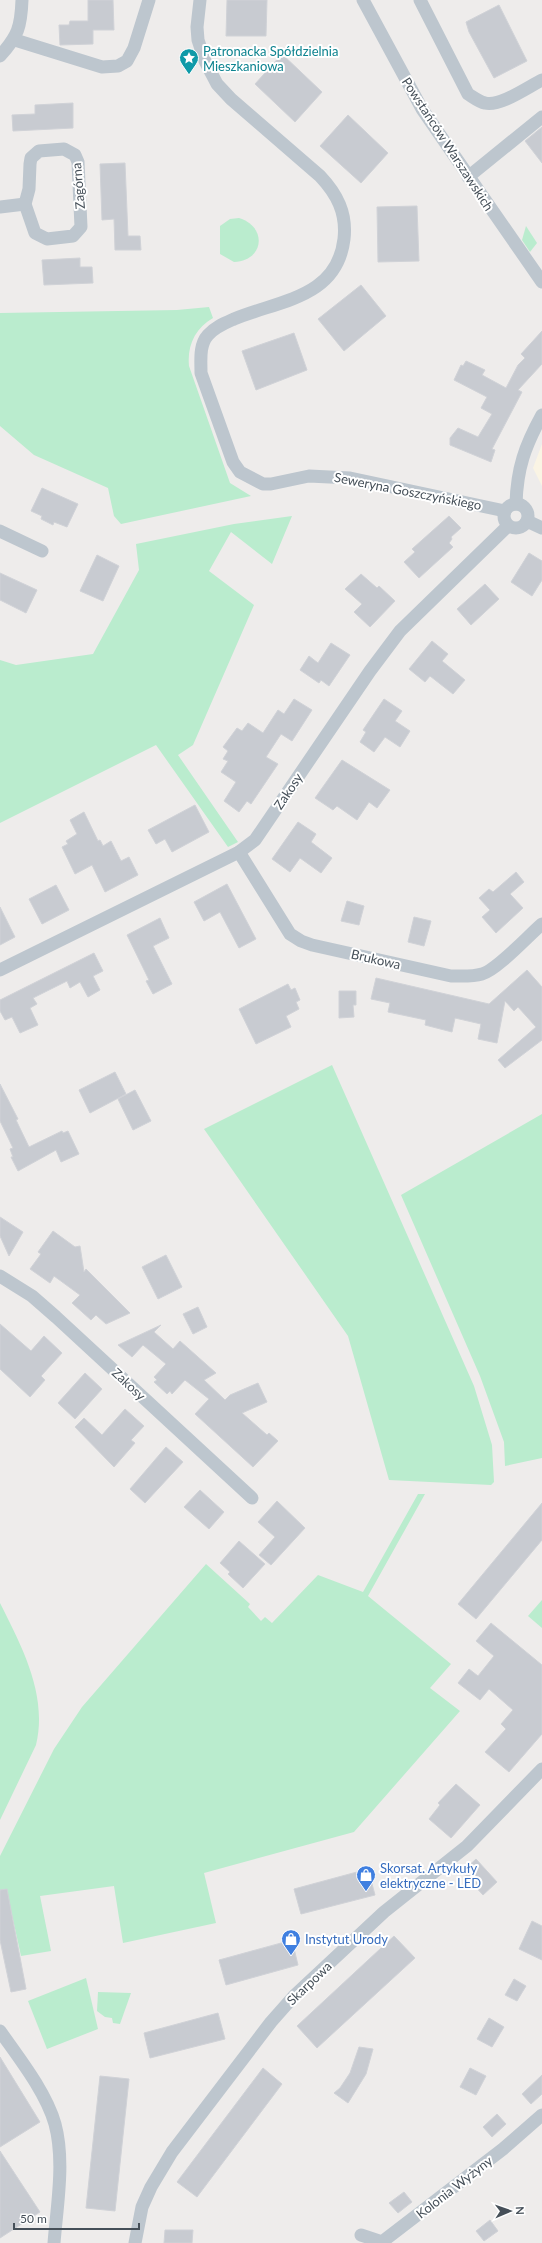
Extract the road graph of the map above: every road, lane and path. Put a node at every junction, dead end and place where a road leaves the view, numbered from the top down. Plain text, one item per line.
1 (22, 0) edge
2 (149, 0) edge
3 (200, 0) edge
4 (363, 0) edge
5 (420, 0) edge
6 (15, 40) junction
7 (0, 56) edge
8 (542, 80) edge
9 (542, 117) edge
10 (468, 178) junction
11 (25, 204) junction
12 (0, 206) edge
13 (542, 282) edge
14 (542, 415) edge
15 (516, 504) junction
16 (505, 511) junction
17 (527, 521) junction
18 (508, 526) junction
19 (542, 528) edge
20 (0, 531) edge
21 (42, 552) dead end
22 (239, 852) junction
23 (542, 924) edge
24 (0, 970) edge
25 (0, 1276) edge
26 (252, 1498) dead end
27 (542, 1769) edge
28 (0, 2031) edge
29 (542, 2115) edge
30 (361, 2235) dead end
31 (54, 2243) edge
32 (135, 2243) edge

1 - 6 street
2 - 6 street
3 - 16 street, Seweryna Goszczyńskiego
4 - 10 street, Powstańców Warszawskich
5 - 8 street
6 - 7 street
9 - 10 street
10 - 13 street, Powstańców Warszawskich
11 - 11 street, Zagórna
11 - 12 street
14 - 15 street
15 - 16 street
15 - 17 street
16 - 18 street
17 - 18 street
17 - 19 street
18 - 22 street, Zakosy
20 - 21 street
22 - 23 street, Brukowa
22 - 24 street, Zakosy
25 - 26 street, Zakosy
27 - 32 street, Skarpowa
28 - 31 street
29 - 30 street, Kolonia Wyżyny

